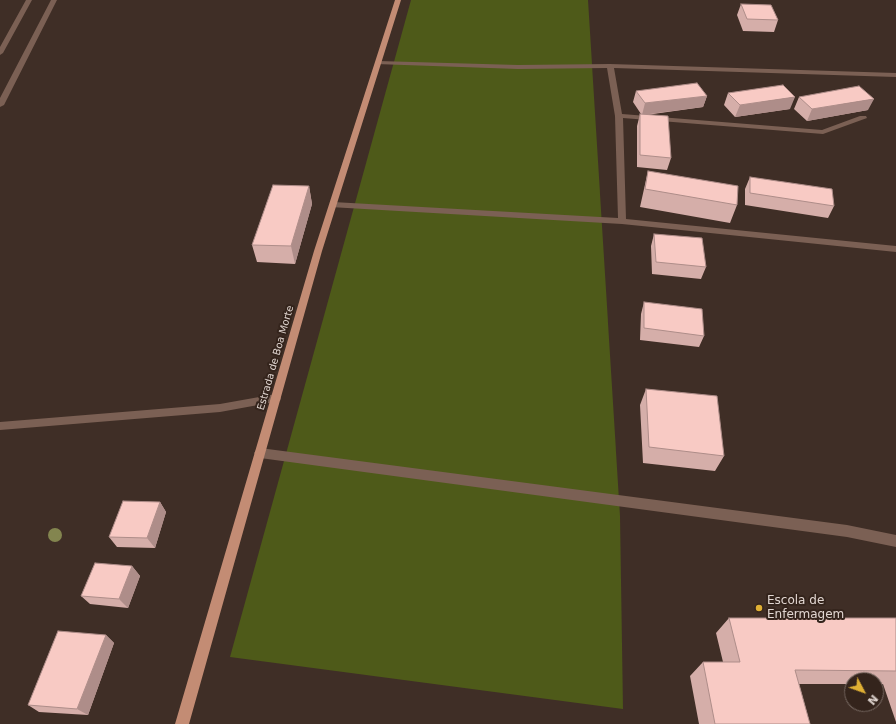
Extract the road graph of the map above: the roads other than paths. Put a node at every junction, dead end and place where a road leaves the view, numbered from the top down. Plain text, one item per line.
1 (29, 0) edge
2 (54, 0) edge
3 (398, 0) edge
4 (0, 53) edge
5 (378, 63) junction
6 (610, 66) junction
7 (896, 75) edge
8 (0, 105) edge
9 (619, 116) junction
10 (863, 118) dead end
11 (333, 205) junction
12 (622, 220) junction
13 (896, 250) edge
14 (276, 398) junction
15 (0, 426) edge
16 (260, 454) junction
17 (896, 541) edge
18 (182, 724) edge

1 - 4 street
2 - 8 street
3 - 5 main road, Estrada de Boa Morte
5 - 6 street
5 - 11 main road, Estrada de Boa Morte
6 - 7 street
6 - 9 street
9 - 10 street
9 - 12 street
11 - 12 street
11 - 14 main road, Estrada de Boa Morte
12 - 13 street
14 - 15 street
14 - 16 main road, Estrada de Boa Morte
16 - 17 street
16 - 18 main road, Estrada de Boa Morte

